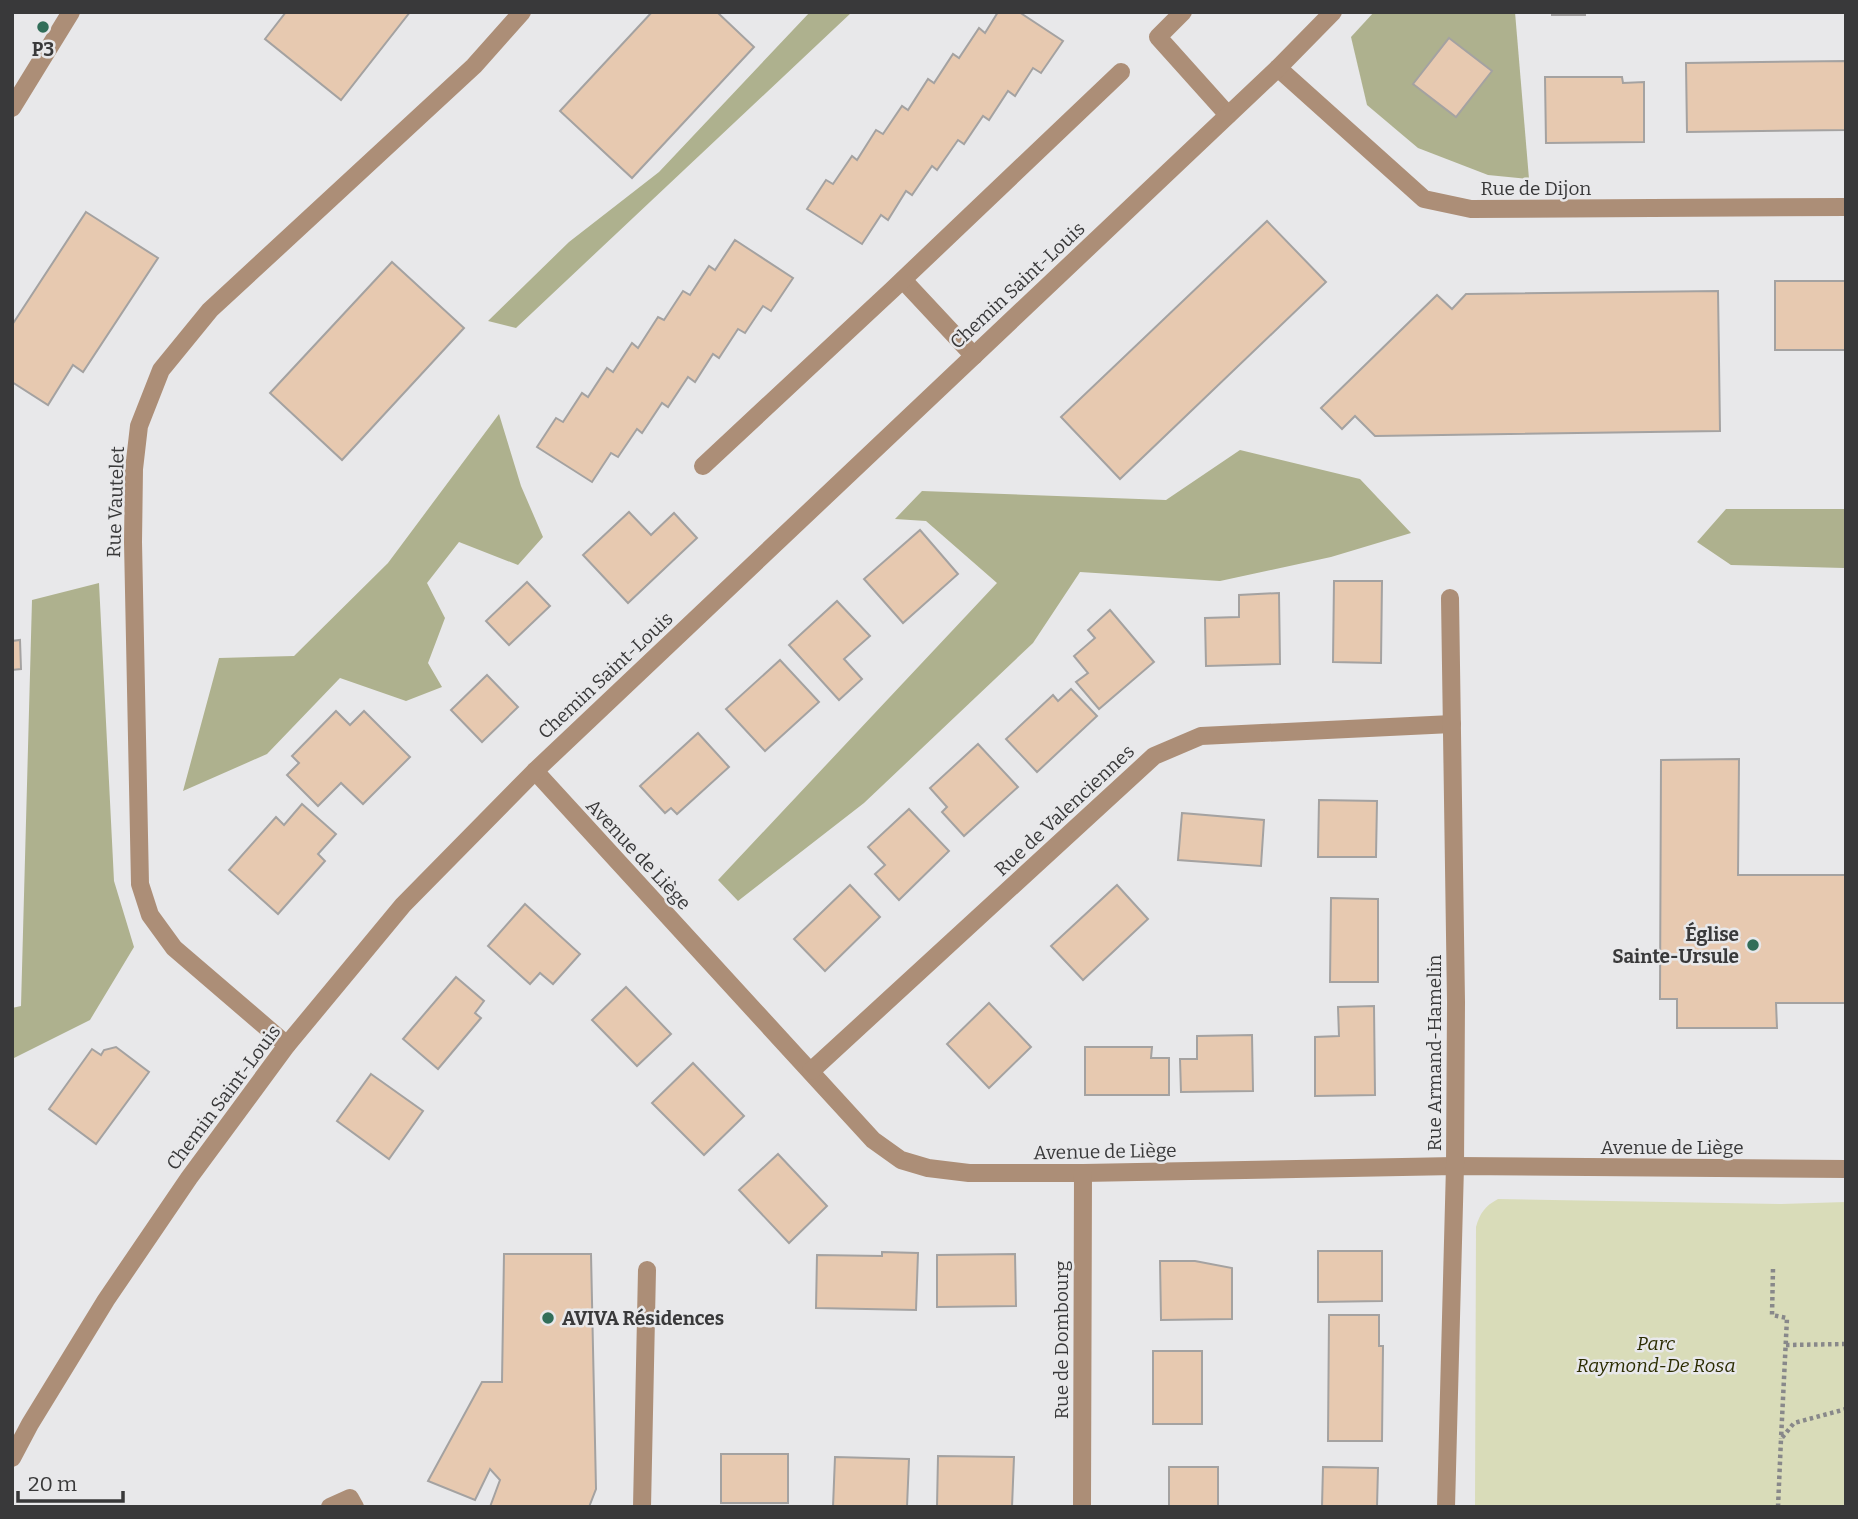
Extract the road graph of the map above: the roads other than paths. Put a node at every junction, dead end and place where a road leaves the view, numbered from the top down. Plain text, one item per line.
1 (71, 12) edge
2 (522, 12) edge
3 (1183, 12) edge
4 (1333, 12) edge
5 (1278, 68) junction
6 (1121, 72) dead end
7 (12, 108) edge
8 (1228, 115) junction
9 (1846, 207) edge
10 (902, 280) junction
11 (974, 356) junction
12 (703, 466) dead end
13 (1450, 598) dead end
14 (1452, 724) junction
15 (535, 771) junction
16 (287, 1045) junction
17 (811, 1072) junction
18 (1455, 1166) junction
19 (1846, 1169) edge
20 (1083, 1173) junction
21 (648, 1270) dead end
22 (12, 1458) edge
23 (330, 1507) edge
24 (355, 1507) edge
25 (642, 1507) edge
26 (1082, 1507) edge
27 (1446, 1507) edge

1 - 7 street
2 - 16 street, Rue Vautelet
3 - 8 street
4 - 5 street, Chemin Saint-Louis
5 - 8 street, Chemin Saint-Louis
5 - 9 street, Rue de Dijon
6 - 10 street
8 - 11 street, Chemin Saint-Louis
10 - 11 street
10 - 12 street
11 - 15 street, Chemin Saint-Louis
13 - 14 street, Rue Armand-Hamelin
14 - 17 street, Rue de Valenciennes
14 - 18 street, Rue Armand-Hamelin
15 - 16 street, Chemin Saint-Louis
15 - 17 street, Avenue de Liège
16 - 22 street, Chemin Saint-Louis
17 - 20 street, Avenue de Liège
18 - 19 street, Avenue de Liège
18 - 20 street, Avenue de Liège
18 - 27 street, Rue Armand-Hamelin
20 - 26 street, Rue de Dombourg
21 - 25 street
23 - 24 street

